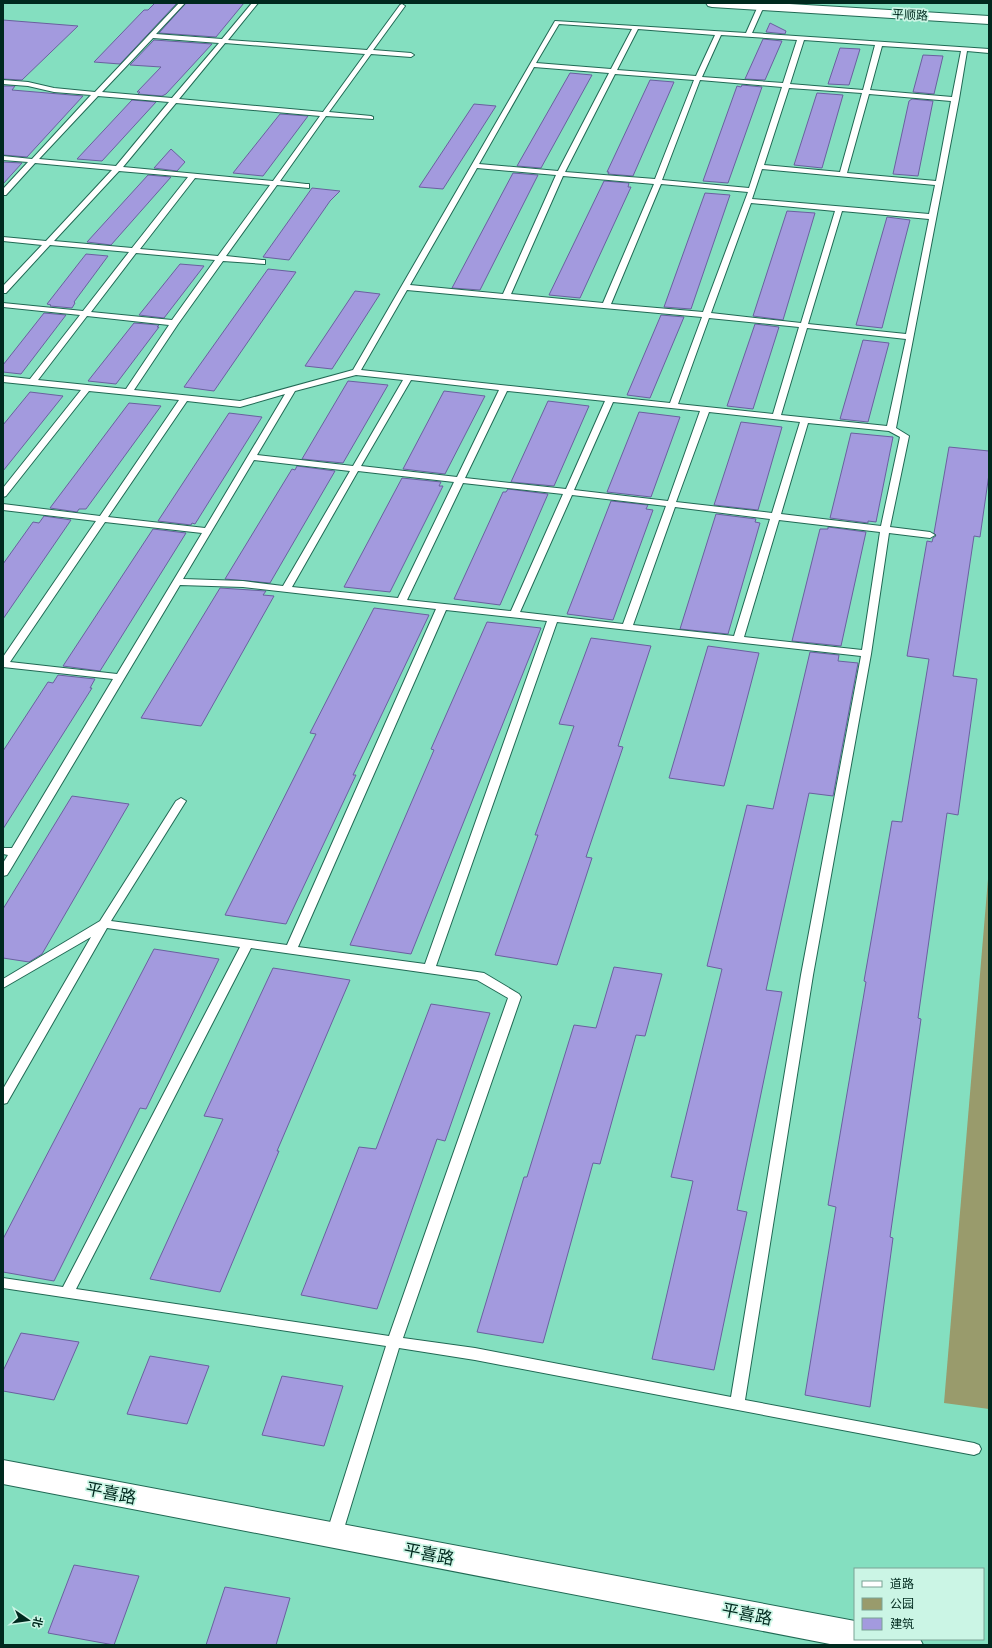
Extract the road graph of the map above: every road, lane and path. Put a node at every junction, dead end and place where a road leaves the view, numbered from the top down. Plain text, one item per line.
1 (182, 3) edge
2 (255, 3) edge
3 (712, 3) edge
4 (402, 6) dead end
5 (762, 6) junction
6 (989, 20) edge
7 (636, 27) junction
8 (719, 33) junction
9 (748, 35) junction
10 (152, 36) junction
11 (801, 38) junction
12 (222, 41) junction
13 (879, 44) junction
14 (964, 50) junction
15 (989, 51) edge
16 (368, 52) junction
17 (411, 55) dead end
18 (532, 65) junction
19 (613, 72) junction
20 (698, 78) junction
21 (3, 82) edge
22 (786, 85) junction
23 (866, 92) junction
24 (98, 94) junction
25 (956, 99) junction
26 (173, 100) junction
27 (324, 113) junction
28 (371, 118) dead end
29 (3, 158) edge
30 (34, 161) junction
31 (474, 166) junction
32 (759, 167) junction
33 (118, 168) junction
34 (561, 173) junction
35 (843, 174) junction
36 (193, 175) junction
37 (276, 182) junction
38 (658, 182) junction
39 (940, 183) junction
40 (306, 186) dead end
41 (752, 190) junction
42 (3, 193) edge
43 (748, 201) junction
44 (839, 209) junction
45 (933, 218) junction
46 (3, 239) edge
47 (47, 243) junction
48 (133, 251) junction
49 (221, 258) junction
50 (262, 262) dead end
51 (405, 287) junction
52 (3, 291) edge
53 (506, 296) junction
54 (3, 305) edge
55 (606, 306) junction
56 (85, 314) junction
57 (706, 315) junction
58 (174, 323) junction
59 (803, 326) junction
60 (910, 337) junction
61 (356, 372) junction
62 (408, 378) junction
63 (3, 379) edge
64 (32, 382) junction
65 (87, 388) junction
66 (504, 388) junction
67 (292, 390) junction
68 (129, 392) junction
69 (185, 398) junction
70 (610, 400) junction
71 (673, 406) junction
72 (705, 410) junction
73 (776, 417) junction
74 (805, 420) junction
75 (891, 429) junction
76 (251, 457) junction
77 (356, 469) junction
78 (460, 480) junction
79 (569, 492) junction
80 (3, 494) edge
81 (671, 504) junction
82 (3, 507) edge
83 (775, 517) junction
84 (103, 518) junction
85 (208, 530) junction
86 (885, 530) junction
87 (930, 535) dead end
88 (177, 582) junction
89 (286, 589) junction
90 (401, 602) junction
91 (442, 606) junction
92 (514, 615) junction
93 (553, 619) junction
94 (627, 627) junction
95 (738, 640) junction
96 (866, 654) junction
97 (3, 664) edge
98 (120, 677) junction
99 (181, 801) dead end
100 (3, 851) edge
101 (15, 852) junction
102 (3, 872) edge
103 (104, 924) junction
104 (247, 944) junction
105 (291, 950) junction
106 (429, 969) junction
107 (3, 984) edge
108 (3, 1100) edge
109 (3, 1283) edge
110 (67, 1293) junction
111 (394, 1342) junction
112 (737, 1404) junction
113 (974, 1450) dead end
114 (3, 1472) edge
115 (334, 1536) junction
116 (854, 1635) edge
117 (881, 1640) edge
118 (907, 1645) edge

1 - 10 lane
2 - 12 lane
3 - 5 street, 平顺路
4 - 16 lane
5 - 6 street, 平顺路
5 - 9 lane
7 - 8 lane
7 - 18 lane
7 - 19 lane
8 - 9 lane
8 - 20 lane
9 - 11 lane
10 - 12 lane
10 - 24 lane
11 - 13 lane
11 - 22 lane
12 - 16 lane
12 - 26 lane
13 - 14 lane
13 - 23 lane
14 - 15 lane
14 - 25 lane
16 - 17 lane
16 - 27 lane
18 - 19 lane
18 - 31 lane
19 - 20 lane
19 - 34 lane
20 - 22 lane
20 - 38 lane
21 - 24 lane
22 - 23 lane
22 - 32 lane
23 - 25 lane
23 - 35 lane
24 - 26 lane
24 - 30 lane
25 - 39 lane
26 - 27 lane
26 - 33 lane
27 - 28 lane
27 - 37 lane
29 - 30 lane
30 - 33 lane
30 - 42 lane
31 - 34 lane
31 - 51 lane
32 - 35 lane
32 - 41 lane
33 - 36 lane
33 - 47 lane
34 - 38 lane
34 - 53 lane
35 - 39 lane
36 - 37 lane
36 - 48 lane
37 - 40 lane
37 - 49 lane
38 - 41 lane
38 - 55 lane
39 - 45 lane
41 - 43 lane
43 - 44 lane
43 - 57 lane
44 - 45 lane
44 - 59 lane
45 - 60 lane
46 - 47 lane
47 - 48 lane
47 - 52 lane
48 - 49 lane
48 - 56 lane
49 - 50 lane
49 - 58 lane
51 - 53 lane
51 - 61 lane
53 - 55 lane
54 - 56 lane
55 - 57 lane
56 - 58 lane
56 - 64 lane
57 - 59 lane
57 - 71 lane
58 - 68 lane
59 - 60 lane
59 - 73 lane
60 - 75 lane
61 - 62 lane
61 - 67 lane
62 - 66 lane
62 - 77 lane
63 - 64 lane
64 - 65 lane
65 - 68 lane
65 - 80 lane
66 - 70 lane
66 - 78 lane
67 - 69 lane
67 - 76 lane
68 - 69 lane
69 - 84 lane
70 - 71 lane
70 - 79 lane
71 - 72 lane
72 - 73 lane
72 - 81 lane
73 - 74 lane
74 - 75 lane
74 - 83 lane
75 - 86 lane
76 - 77 lane
76 - 85 lane
77 - 78 lane
77 - 89 lane
78 - 79 lane
78 - 90 lane
79 - 81 lane
79 - 92 lane
81 - 83 lane
81 - 94 lane
82 - 84 lane
83 - 86 lane
83 - 95 lane
84 - 85 lane
84 - 97 lane
85 - 88 lane
86 - 87 lane
86 - 96 lane
88 - 89 lane
88 - 98 lane
89 - 90 lane
90 - 91 lane
91 - 92 lane
91 - 105 lane
92 - 93 lane
93 - 94 lane
93 - 106 lane
94 - 95 lane
95 - 96 lane
96 - 112 lane
97 - 98 lane
98 - 101 lane
99 - 103 lane
100 - 101 lane
101 - 102 lane
103 - 104 lane
103 - 107 lane
103 - 108 lane
104 - 105 lane
104 - 110 lane
105 - 106 lane
106 - 111 lane
109 - 110 lane
110 - 111 lane
111 - 112 lane
111 - 115 lane
112 - 113 lane
114 - 115 street, 平喜路
115 - 116 street, 平喜路
117 - 118 street

